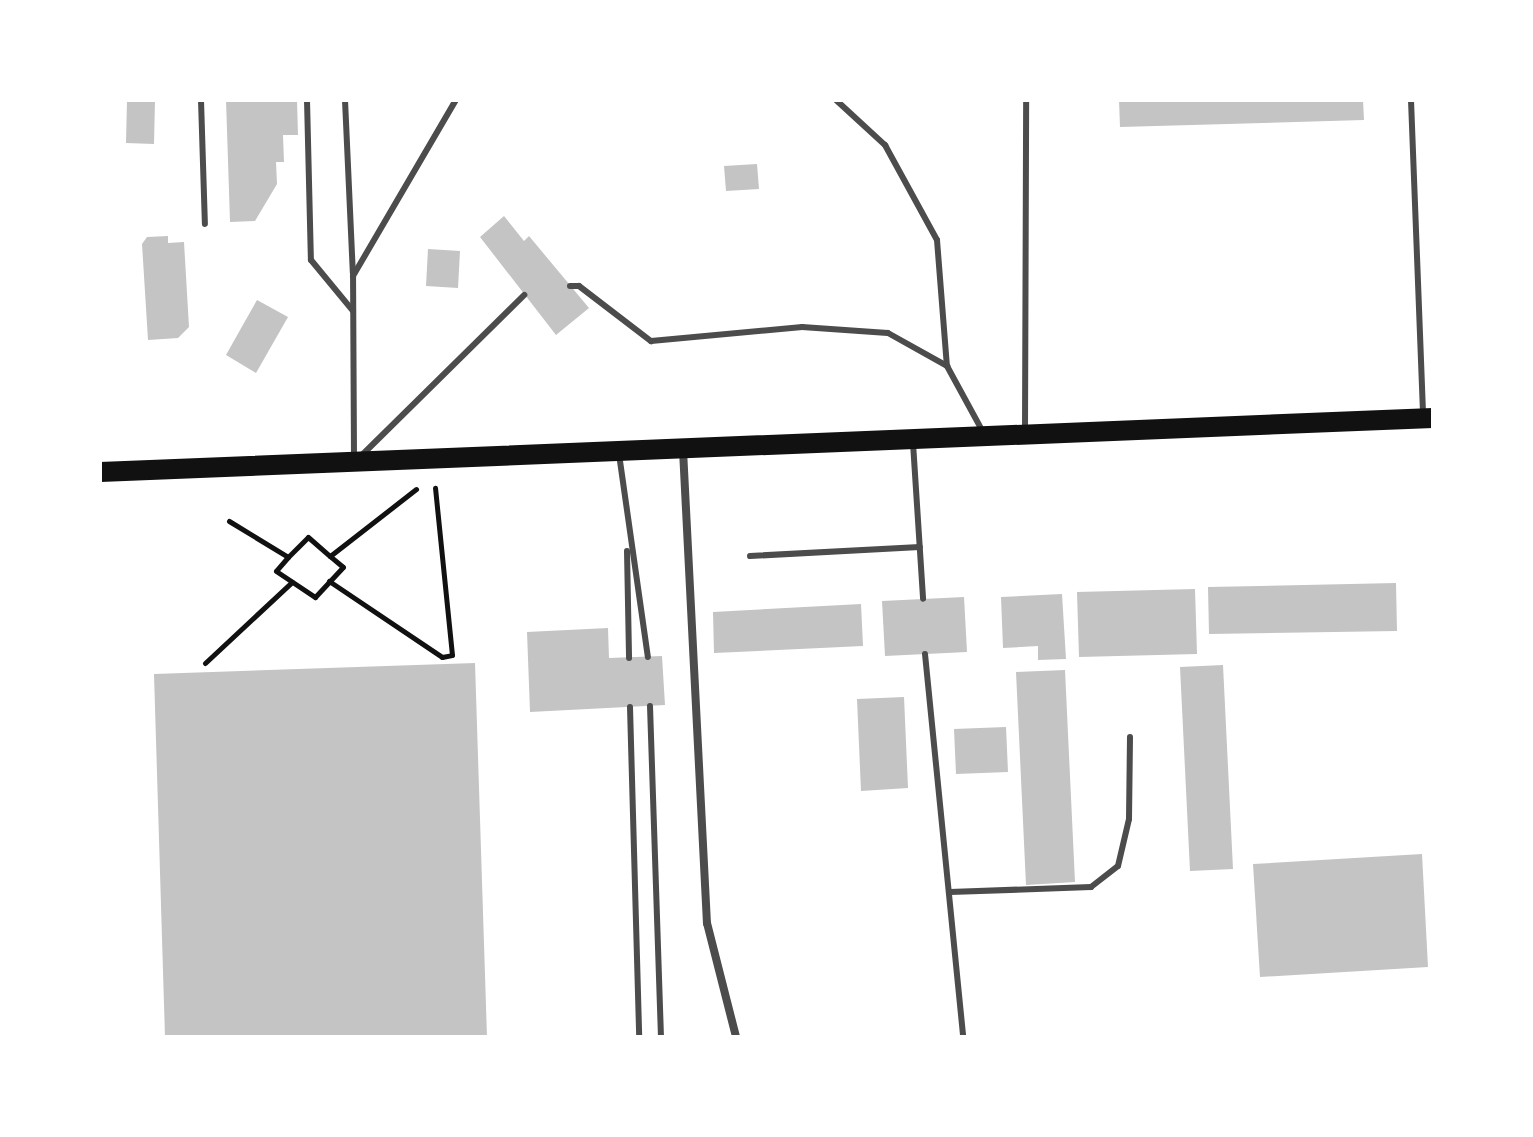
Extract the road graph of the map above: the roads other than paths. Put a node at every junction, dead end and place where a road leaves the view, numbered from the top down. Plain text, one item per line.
1 (201, 100) edge
2 (307, 100) edge
3 (345, 100) edge
4 (456, 100) edge
5 (836, 100) edge
6 (1026, 100) edge
7 (1411, 100) edge
8 (205, 224) dead end
9 (353, 276) junction
10 (570, 286) dead end
11 (524, 295) dead end
12 (353, 311) junction
13 (947, 366) junction
14 (1428, 419) edge
15 (1025, 435) junction
16 (986, 437) junction
17 (913, 440) junction
18 (683, 448) junction
19 (619, 451) junction
20 (354, 463) junction
21 (100, 472) edge
22 (627, 528) junction
23 (920, 547) junction
24 (750, 556) dead end
25 (923, 599) dead end
26 (925, 654) dead end
27 (648, 657) dead end
28 (629, 658) dead end
29 (650, 706) dead end
30 (630, 707) dead end
31 (1130, 737) dead end
32 (950, 892) junction
33 (639, 1037) edge
34 (661, 1037) edge
35 (736, 1037) edge
36 (963, 1037) edge

1 - 8 lane
2 - 12 lane
3 - 9 lane
4 - 9 lane
5 - 13 lane
6 - 15 lane
7 - 14 lane
9 - 12 lane
10 - 13 lane
11 - 20 lane
12 - 20 lane
13 - 16 lane
14 - 15 main road
15 - 16 main road
16 - 17 main road
17 - 18 main road
17 - 23 lane
18 - 19 main road
18 - 35 street
19 - 20 main road
19 - 22 lane
20 - 21 main road
22 - 27 lane
22 - 28 lane
23 - 24 lane
23 - 25 lane
26 - 32 lane
29 - 34 lane
30 - 33 lane
31 - 32 lane
32 - 36 lane

